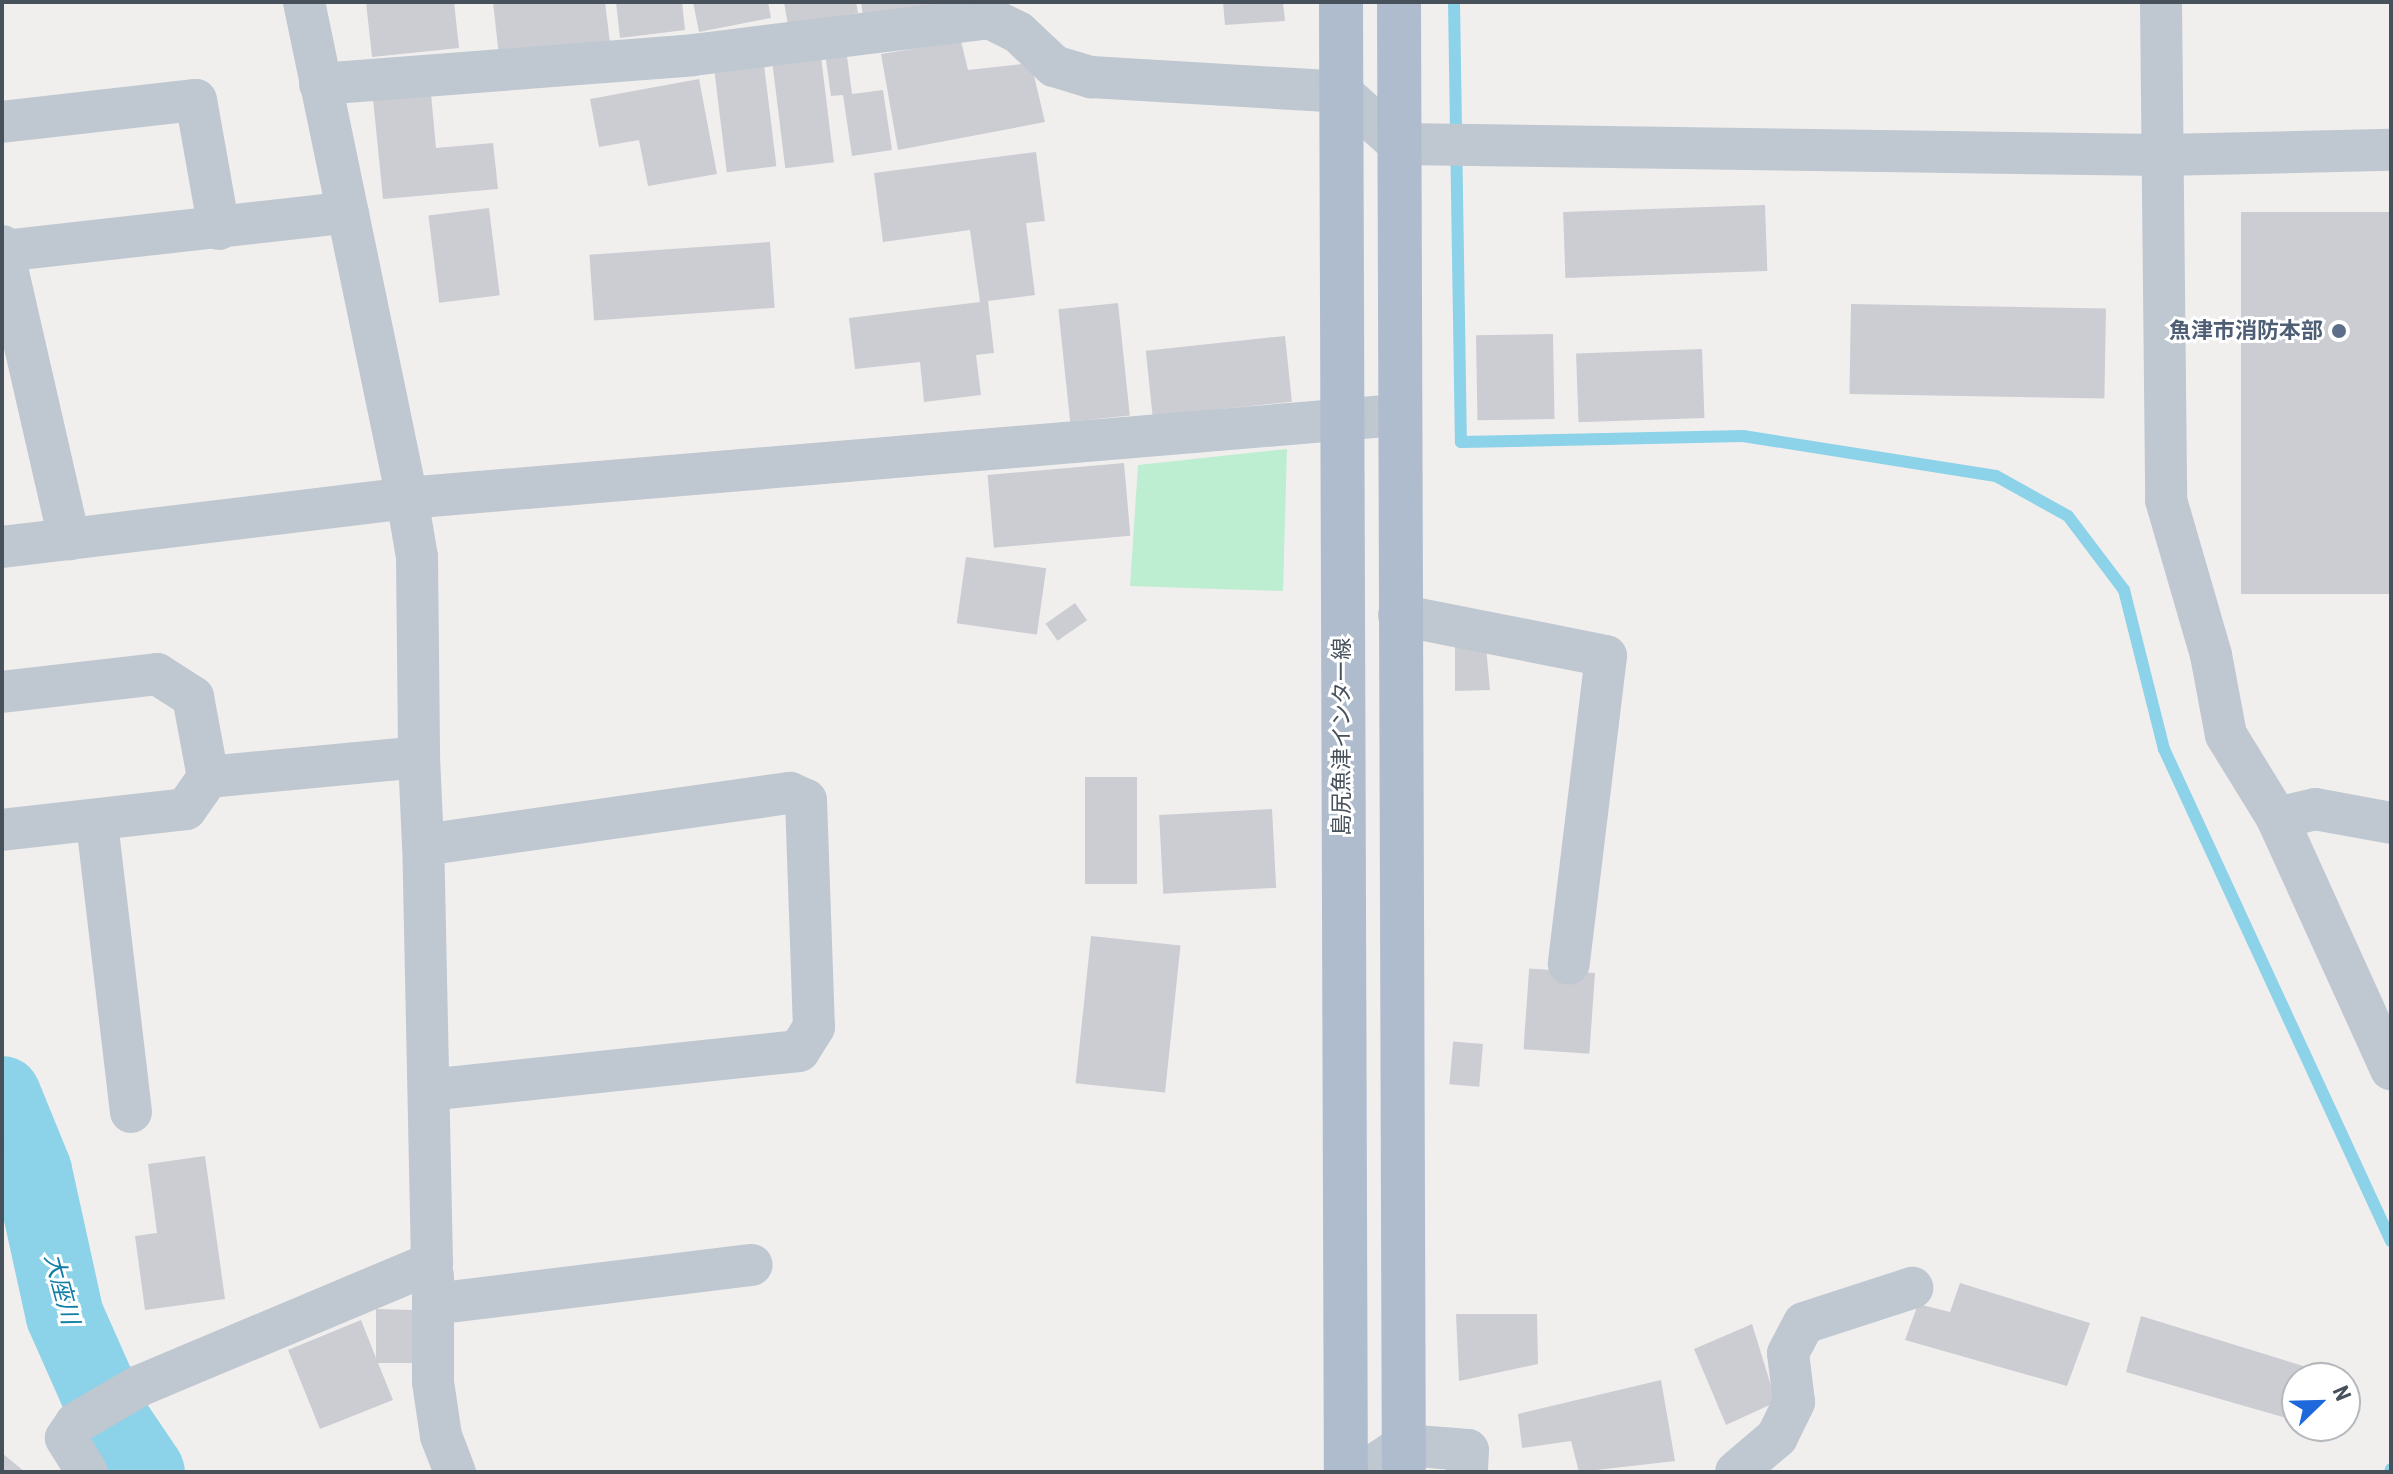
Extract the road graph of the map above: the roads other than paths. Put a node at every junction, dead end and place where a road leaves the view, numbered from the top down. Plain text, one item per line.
1 (304, 2) edge
2 (1341, 2) edge
3 (1399, 2) edge
4 (2161, 2) edge
5 (320, 84) junction
6 (1341, 92) junction
7 (2, 122) edge
8 (1399, 144) junction
9 (2391, 150) edge
10 (2162, 155) junction
11 (348, 212) junction
12 (219, 229) junction
13 (3, 249) edge
14 (18, 392) edge
15 (1398, 415) junction
16 (1339, 417) junction
17 (407, 498) junction
18 (69, 539) junction
19 (2, 547) edge
20 (1399, 615) junction
21 (2, 692) edge
22 (419, 757) junction
23 (208, 777) junction
24 (2277, 818) junction
25 (97, 823) junction
26 (2391, 823) edge
27 (2, 830) edge
28 (423, 845) junction
29 (1569, 964) dead end
30 (2391, 1069) edge
31 (429, 1090) junction
32 (131, 1112) dead end
33 (432, 1263) junction
34 (752, 1265) dead end
35 (1912, 1288) dead end
36 (433, 1304) junction
37 (1404, 1458) edge
38 (87, 1472) edge
39 (455, 1472) edge
40 (1346, 1472) edge
41 (1364, 1472) edge
42 (1467, 1472) edge
43 (1736, 1472) edge

1 - 5 street
2 - 6 main road, 島尻魚津インター線
3 - 8 main road
4 - 10 street
5 - 6 street
5 - 11 street
6 - 8 street
6 - 16 main road, 島尻魚津インター線
7 - 12 street
8 - 10 street
8 - 15 main road
9 - 10 street
10 - 24 street
11 - 12 street
11 - 17 street
12 - 13 street
13 - 14 street
14 - 18 street
15 - 16 street
15 - 20 main road
16 - 17 street
16 - 40 main road, 島尻魚津インター線
17 - 18 street
17 - 22 street
18 - 19 street
20 - 29 street
20 - 37 main road
21 - 23 street
22 - 23 street
22 - 28 street
23 - 25 street
24 - 26 street
24 - 30 street
25 - 27 street
25 - 32 street
28 - 31 street
28 - 31 street
31 - 33 street
33 - 36 street
33 - 38 street
34 - 36 street
35 - 43 street
36 - 39 street
37 - 41 street
37 - 42 street

